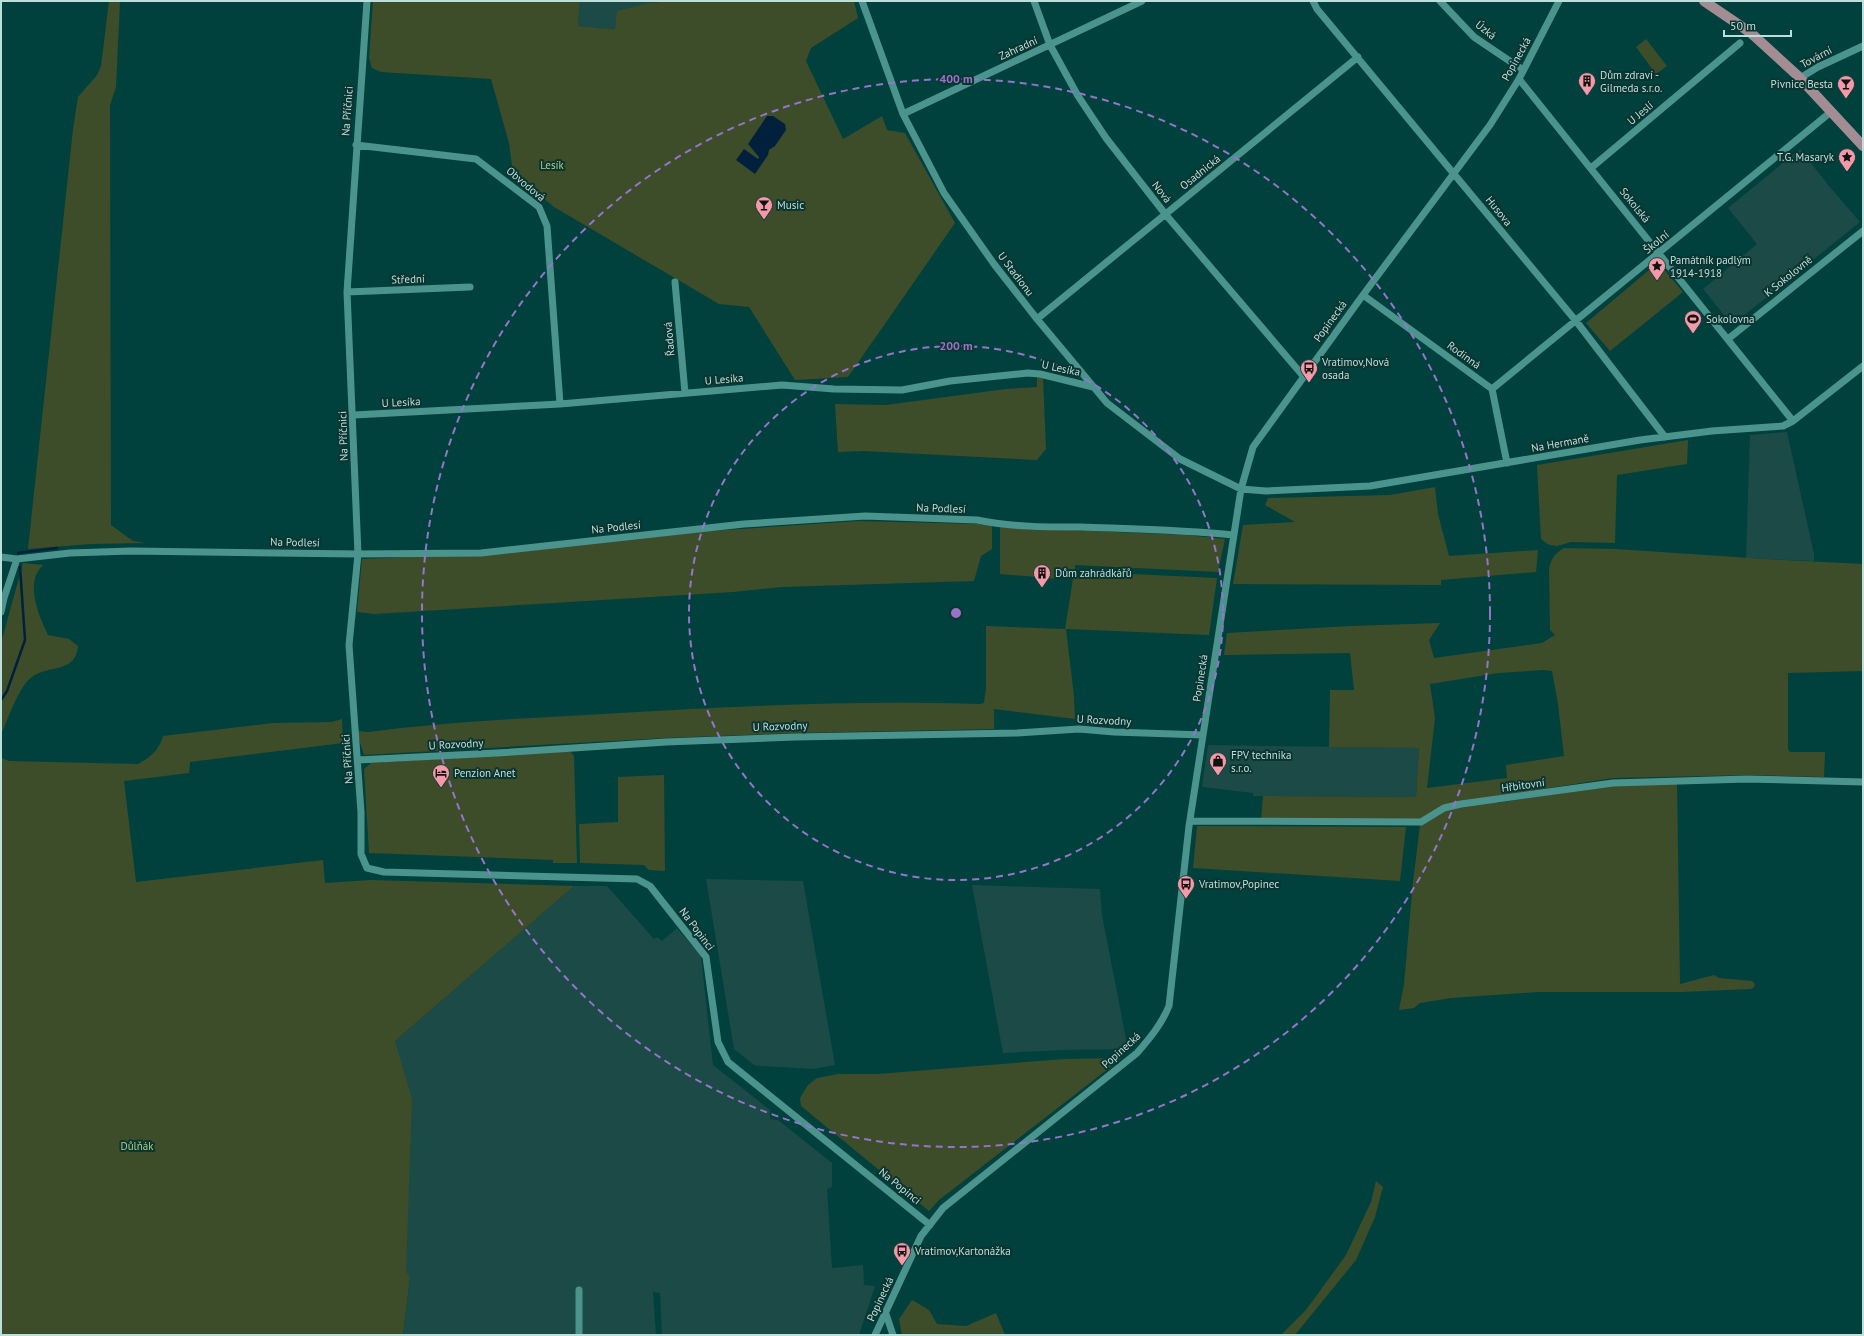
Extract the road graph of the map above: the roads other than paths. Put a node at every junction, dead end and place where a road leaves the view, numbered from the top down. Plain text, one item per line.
1 (367, 1) edge
2 (862, 1) edge
3 (1034, 1) edge
4 (1142, 1) edge
5 (1313, 1) edge
6 (1440, 1) edge
7 (1559, 1) edge
8 (1704, 1) edge
9 (1740, 43) dead end
10 (1050, 45) junction
11 (1863, 46) edge
12 (1358, 57) junction
13 (1523, 70) junction
14 (1800, 78) junction
15 (1519, 79) junction
16 (1832, 111) junction
17 (903, 114) junction
18 (356, 145) junction
19 (1863, 146) edge
20 (1591, 168) junction
21 (1454, 173) junction
22 (1166, 215) junction
23 (1863, 230) edge
24 (1660, 253) junction
25 (675, 282) dead end
26 (470, 287) dead end
27 (347, 292) junction
28 (1363, 295) junction
29 (1037, 320) junction
30 (1576, 322) junction
31 (1728, 339) junction
32 (1863, 366) edge
33 (1304, 377) junction
34 (1093, 387) junction
35 (1492, 389) junction
36 (685, 394) junction
37 (560, 404) junction
38 (354, 415) junction
39 (1793, 421) junction
40 (1665, 437) junction
41 (1507, 463) junction
42 (1241, 489) junction
43 (1234, 535) junction
44 (358, 554) junction
45 (1, 557) edge
46 (17, 559) junction
47 (1, 612) edge
48 (1203, 735) junction
49 (358, 760) junction
50 (1863, 782) edge
51 (1190, 821) junction
52 (367, 868) joint
53 (930, 1225) junction
54 (579, 1290) dead end
55 (886, 1314) junction
56 (579, 1335) edge
57 (875, 1335) edge
58 (893, 1335) edge

1 - 18 street, Na Příčnici
2 - 17 street, U Stadionu
3 - 10 street, Nová
4 - 10 street, Zahradní
5 - 12 street, Husova
6 - 13 street, Úzká
7 - 13 street, Popinecká
8 - 14 main road
9 - 20 street, U Jeslí
10 - 17 street, Zahradní
10 - 22 street, Nová
11 - 14 street, Tovární
12 - 21 street, Husova
12 - 22 street, Osadnická
13 - 15 street, Popinecká
14 - 16 main road
15 - 20 street, Sokolská
15 - 21 street, Popinecká
16 - 19 main road
16 - 24 street, Školní
17 - 29 street, U Stadionu
18 - 27 street, Na Příčnici
18 - 37 street, Obvodová
20 - 24 street, Sokolská
21 - 28 street, Popinecká
21 - 30 street, Husova
22 - 29 street, Osadnická
22 - 33 street, Nová
23 - 31 street, K Sokolovně
24 - 30 street, Školní
24 - 31 street, Sokolská
25 - 36 street, Řadová
26 - 27 street, Střední
27 - 38 street, Na Příčnici
28 - 33 street, Popinecká
28 - 35 street, Rodinná
29 - 34 street, U Stadionu
30 - 35 street, Školní
30 - 40 street, Husova
31 - 39 street, Sokolská
32 - 39 street, Na Hermaně
33 - 42 street, Popinecká
34 - 36 street, U Lesíka
34 - 42 street, U Stadionu
35 - 41 street
36 - 37 street, U Lesíka
37 - 38 street, U Lesíka
38 - 44 street, Na Příčnici
39 - 40 street, Na Hermaně
40 - 41 street, Na Hermaně
41 - 42 street, Na Hermaně
42 - 43 street, Popinecká
43 - 44 street, Na Podlesí
43 - 48 street, Popinecká
44 - 46 street, Na Podlesí
44 - 49 street, Na Příčnici
45 - 46 street, Na Podlesí
46 - 47 street
48 - 49 street, U Rozvodny
48 - 51 street, Popinecká
49 - 52 street, Na Příčnici
50 - 51 street, Hřbitovní
51 - 53 street, Popinecká
52 - 53 street, Na Popinci
53 - 55 street, Popinecká
54 - 56 street
55 - 57 street, Popinecká
55 - 58 street

